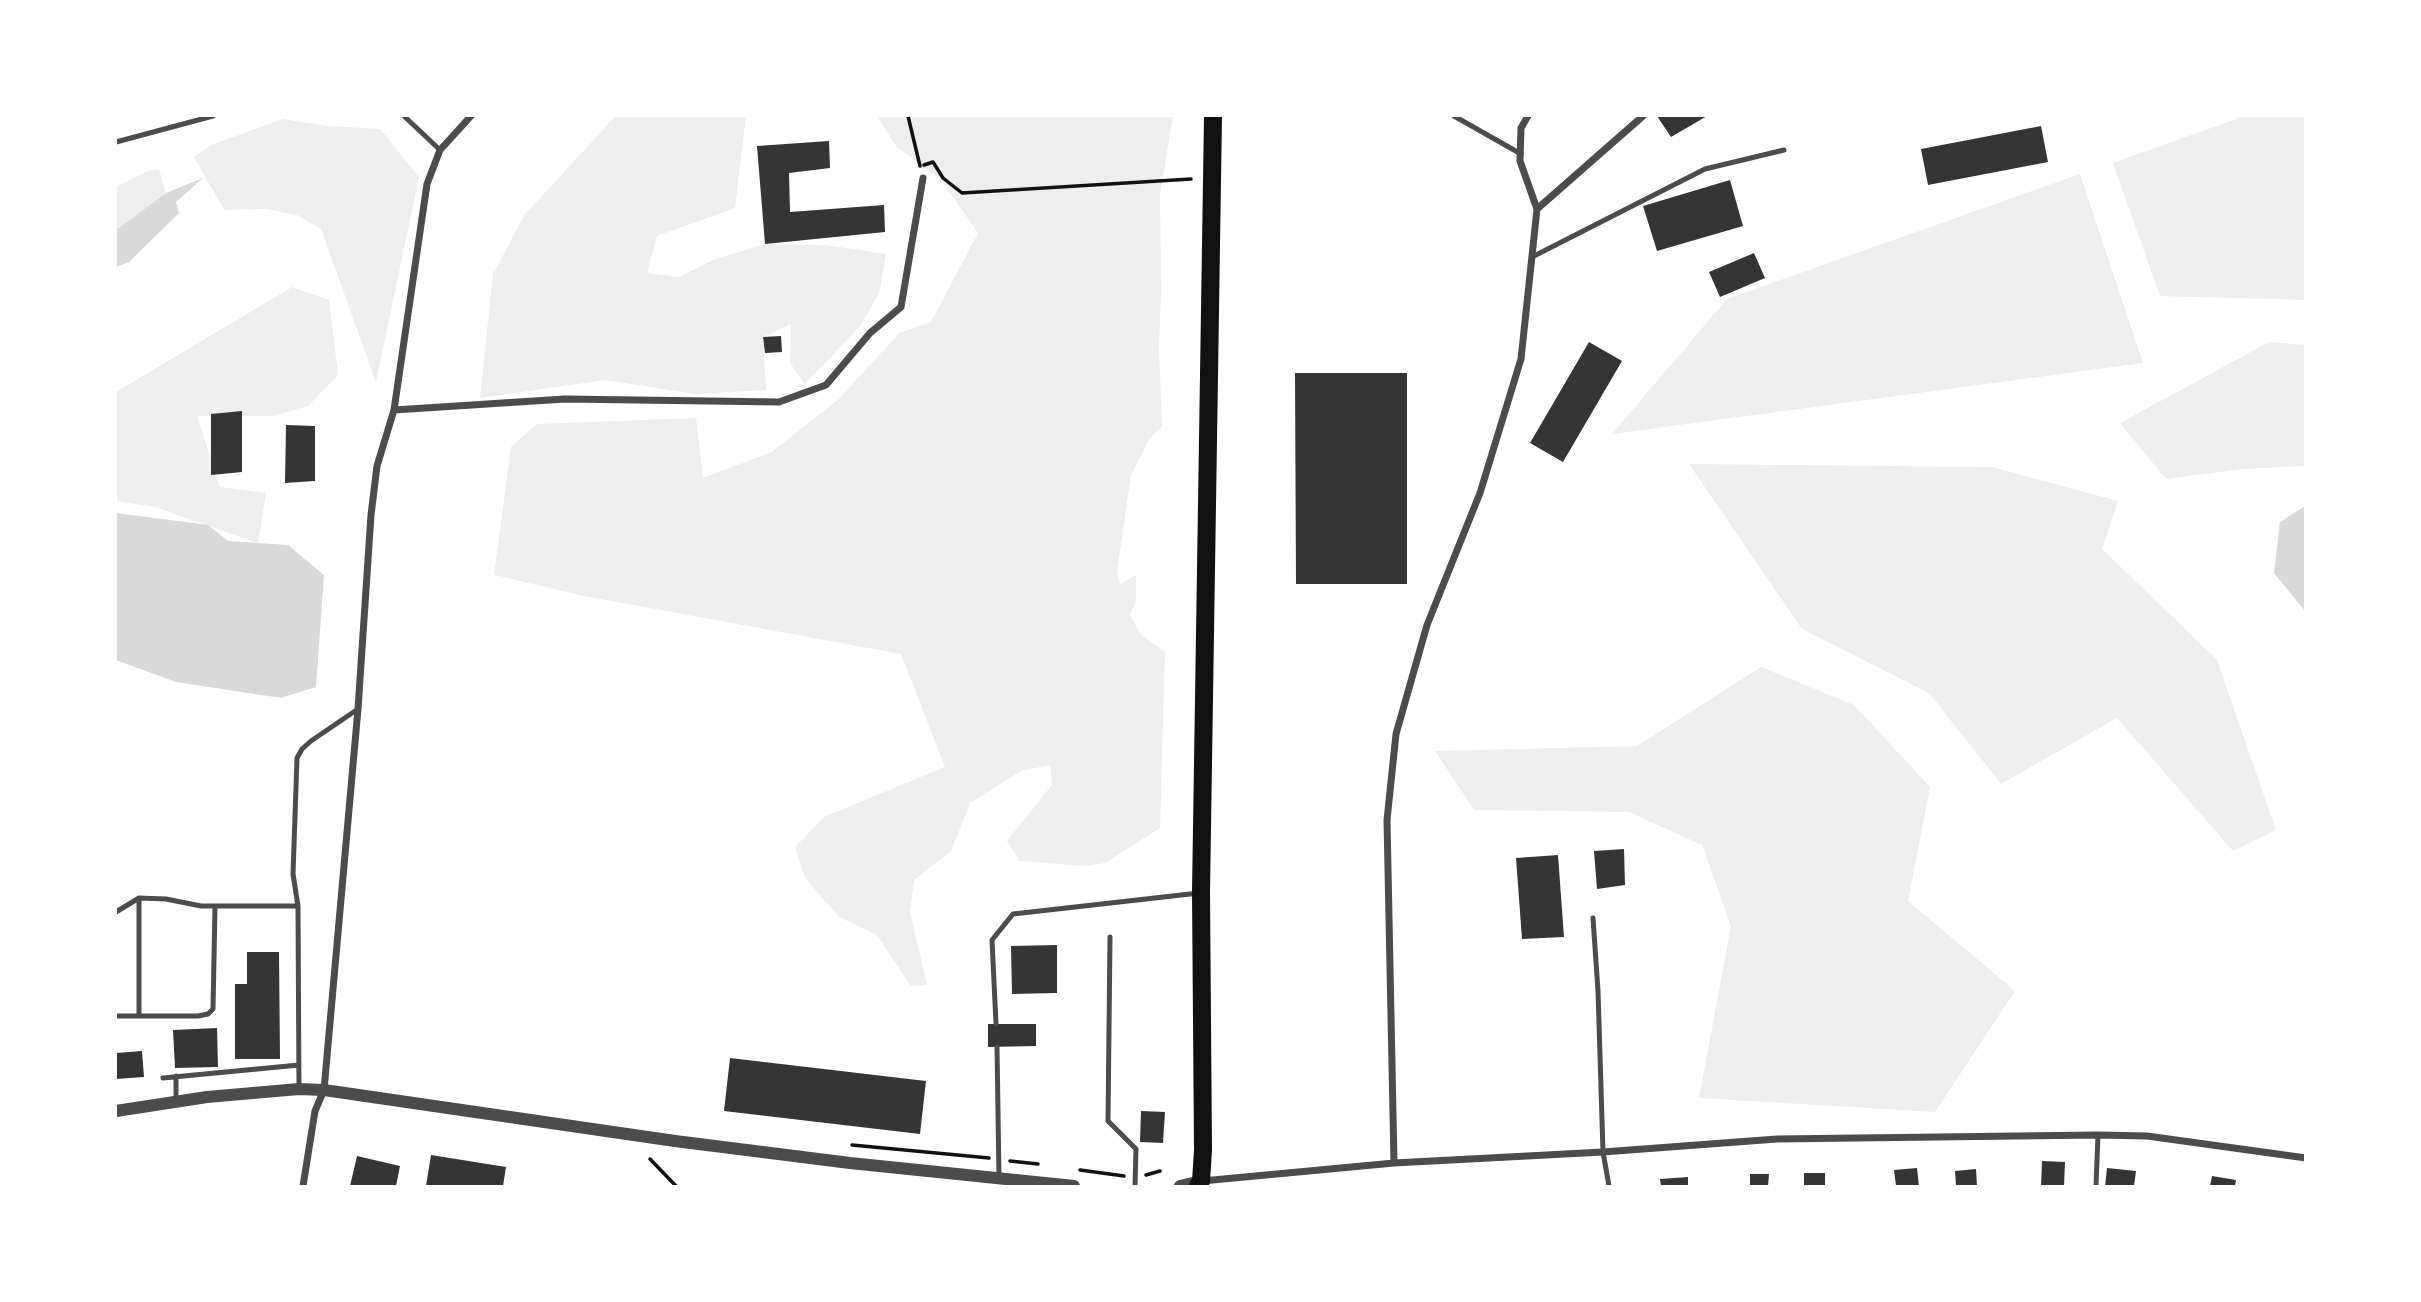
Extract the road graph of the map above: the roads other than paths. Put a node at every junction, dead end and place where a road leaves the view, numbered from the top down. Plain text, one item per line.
1 (213, 116) edge
2 (404, 116) edge
3 (471, 116) edge
4 (1213, 116) edge
5 (1454, 116) edge
6 (1528, 116) edge
7 (1643, 116) edge
8 (116, 142) edge
9 (440, 150) junction
10 (1784, 150) dead end
11 (1521, 154) junction
12 (923, 178) dead end
13 (1537, 209) junction
14 (1532, 257) junction
15 (394, 410) junction
16 (358, 709) junction
17 (1201, 892) junction
18 (139, 898) junction
19 (215, 906) junction
20 (298, 906) junction
21 (116, 912) edge
22 (1592, 918) dead end
23 (1110, 937) dead end
24 (116, 1016) edge
25 (139, 1016) junction
26 (996, 1024) dead end
27 (997, 1047) dead end
28 (299, 1065) junction
29 (176, 1076) junction
30 (163, 1077) dead end
31 (299, 1089) junction
32 (324, 1090) junction
33 (176, 1101) junction
34 (116, 1111) edge
35 (2098, 1135) junction
36 (1603, 1152) junction
37 (2305, 1158) edge
38 (1394, 1163) junction
39 (999, 1178) junction
40 (1201, 1185) edge
41 (303, 1186) edge
42 (1074, 1186) edge
43 (1135, 1186) edge
44 (1180, 1186) edge
45 (1609, 1186) edge
46 (2096, 1186) edge

1 - 8 lane
2 - 9 lane
3 - 9 street
4 - 17 main road
5 - 11 lane
6 - 11 street
7 - 13 street
9 - 15 street
10 - 14 lane
11 - 13 street
12 - 15 street
13 - 14 street
14 - 38 street
15 - 16 street
16 - 20 lane
16 - 32 street
17 - 26 lane
17 - 40 main road
18 - 19 lane
18 - 21 lane
18 - 25 lane
19 - 20 lane
19 - 25 lane
20 - 28 lane
22 - 36 lane
23 - 43 lane
24 - 25 lane
27 - 39 lane
28 - 29 lane
28 - 31 lane
29 - 30 lane
29 - 33 lane
31 - 32 street
31 - 33 street
32 - 39 street
32 - 41 street
33 - 34 street
35 - 36 street
35 - 37 street
35 - 46 lane
36 - 38 street
36 - 45 lane
38 - 40 street
39 - 42 street
40 - 44 street

